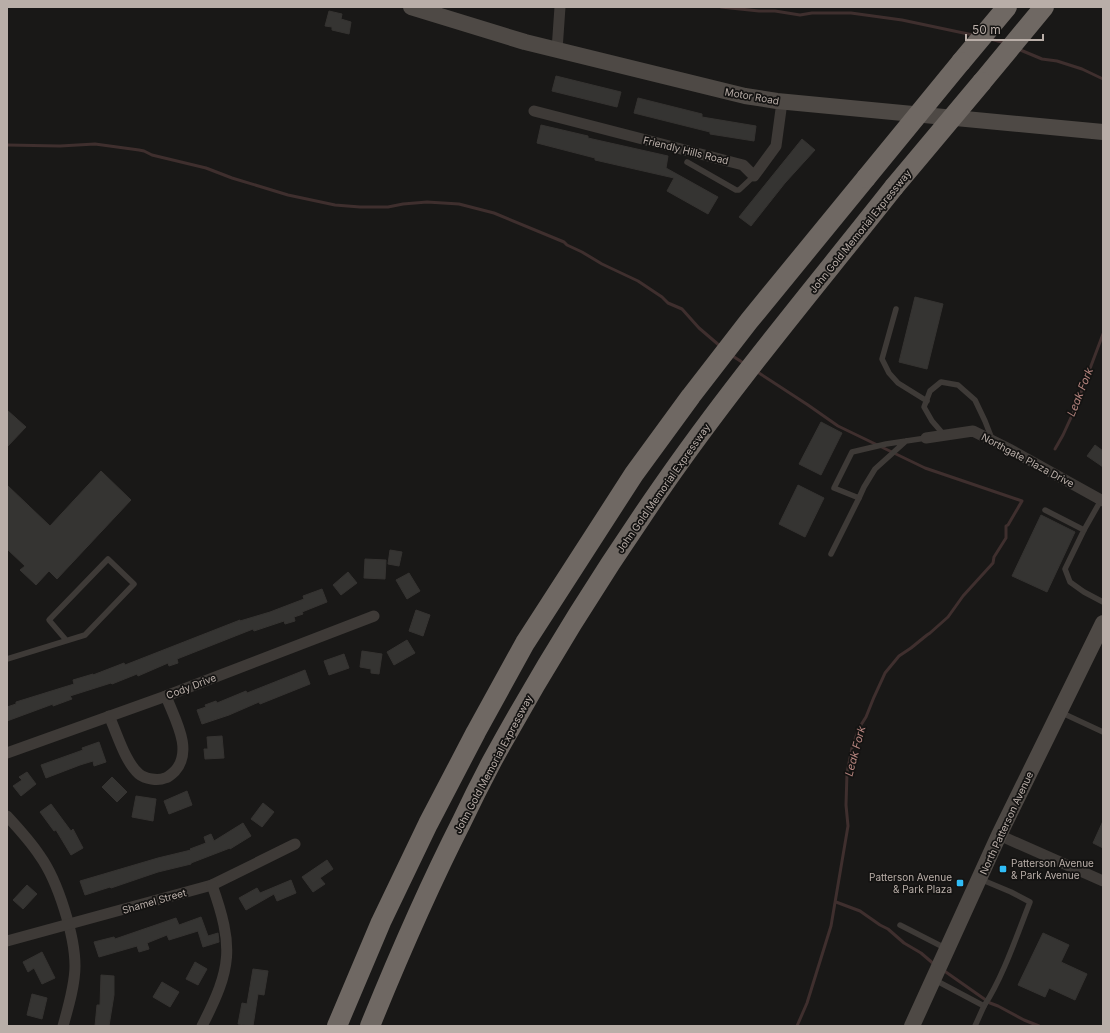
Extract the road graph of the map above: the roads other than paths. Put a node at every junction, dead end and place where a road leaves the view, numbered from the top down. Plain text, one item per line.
1 (411, 7) edge
2 (1006, 7) edge
3 (1044, 7) edge
4 (558, 8) edge
5 (557, 50) junction
6 (782, 102) junction
7 (534, 111) dead end
8 (1103, 132) edge
9 (686, 162) dead end
10 (754, 176) junction
11 (896, 310) dead end
12 (927, 401) junction
13 (945, 436) junction
14 (926, 438) joint
15 (906, 441) junction
16 (993, 441) junction
17 (859, 498) junction
18 (1102, 500) edge
19 (1045, 510) dead end
20 (1084, 530) junction
21 (831, 554) dead end
22 (1103, 602) edge
23 (374, 616) dead end
24 (1103, 623) edge
25 (66, 640) junction
26 (7, 659) edge
27 (166, 696) junction
28 (1059, 712) junction
29 (109, 716) junction
30 (1103, 732) edge
31 (7, 753) edge
32 (7, 816) edge
33 (1000, 835) junction
34 (295, 844) dead end
35 (979, 879) junction
36 (1103, 881) edge
37 (212, 885) junction
38 (69, 924) junction
39 (900, 925) dead end
40 (7, 941) edge
41 (947, 949) junction
42 (934, 979) junction
43 (984, 1006) junction
44 (63, 1026) edge
45 (202, 1026) edge
46 (337, 1026) edge
47 (370, 1026) edge
48 (912, 1026) edge
49 (975, 1026) edge

1 - 5 street, Motor Road
2 - 46 highway, bridge
3 - 47 highway, John Gold Memorial Expressway, bridge
4 - 5 street
5 - 6 street, Motor Road
6 - 8 street, Motor Road
6 - 10 street
7 - 10 street, Friendly Hills Road
9 - 10 lane
11 - 12 lane
12 - 13 lane
12 - 16 lane
13 - 14 street, Northgate Plaza Drive
13 - 16 street, Northgate Plaza Drive
14 - 15 lane
15 - 17 lane
15 - 17 lane
16 - 18 street, Northgate Plaza Drive
17 - 21 lane
18 - 20 lane
19 - 20 lane
20 - 22 lane
23 - 27 street, Cody Drive
24 - 28 street, North Patterson Avenue
25 - 25 lane
25 - 26 lane
27 - 29 street, Cody Drive
27 - 29 street
28 - 30 lane
28 - 33 street, North Patterson Avenue
29 - 31 street, Cody Drive
32 - 38 street
33 - 35 street, North Patterson Avenue
33 - 36 street
34 - 37 street, Shamel Street
35 - 41 street, North Patterson Avenue
35 - 43 lane
37 - 38 street, Shamel Street
37 - 45 street
38 - 40 street, Shamel Street
38 - 44 street
39 - 41 lane
41 - 42 street, North Patterson Avenue
42 - 43 lane
42 - 48 street, North Patterson Avenue
43 - 49 lane

